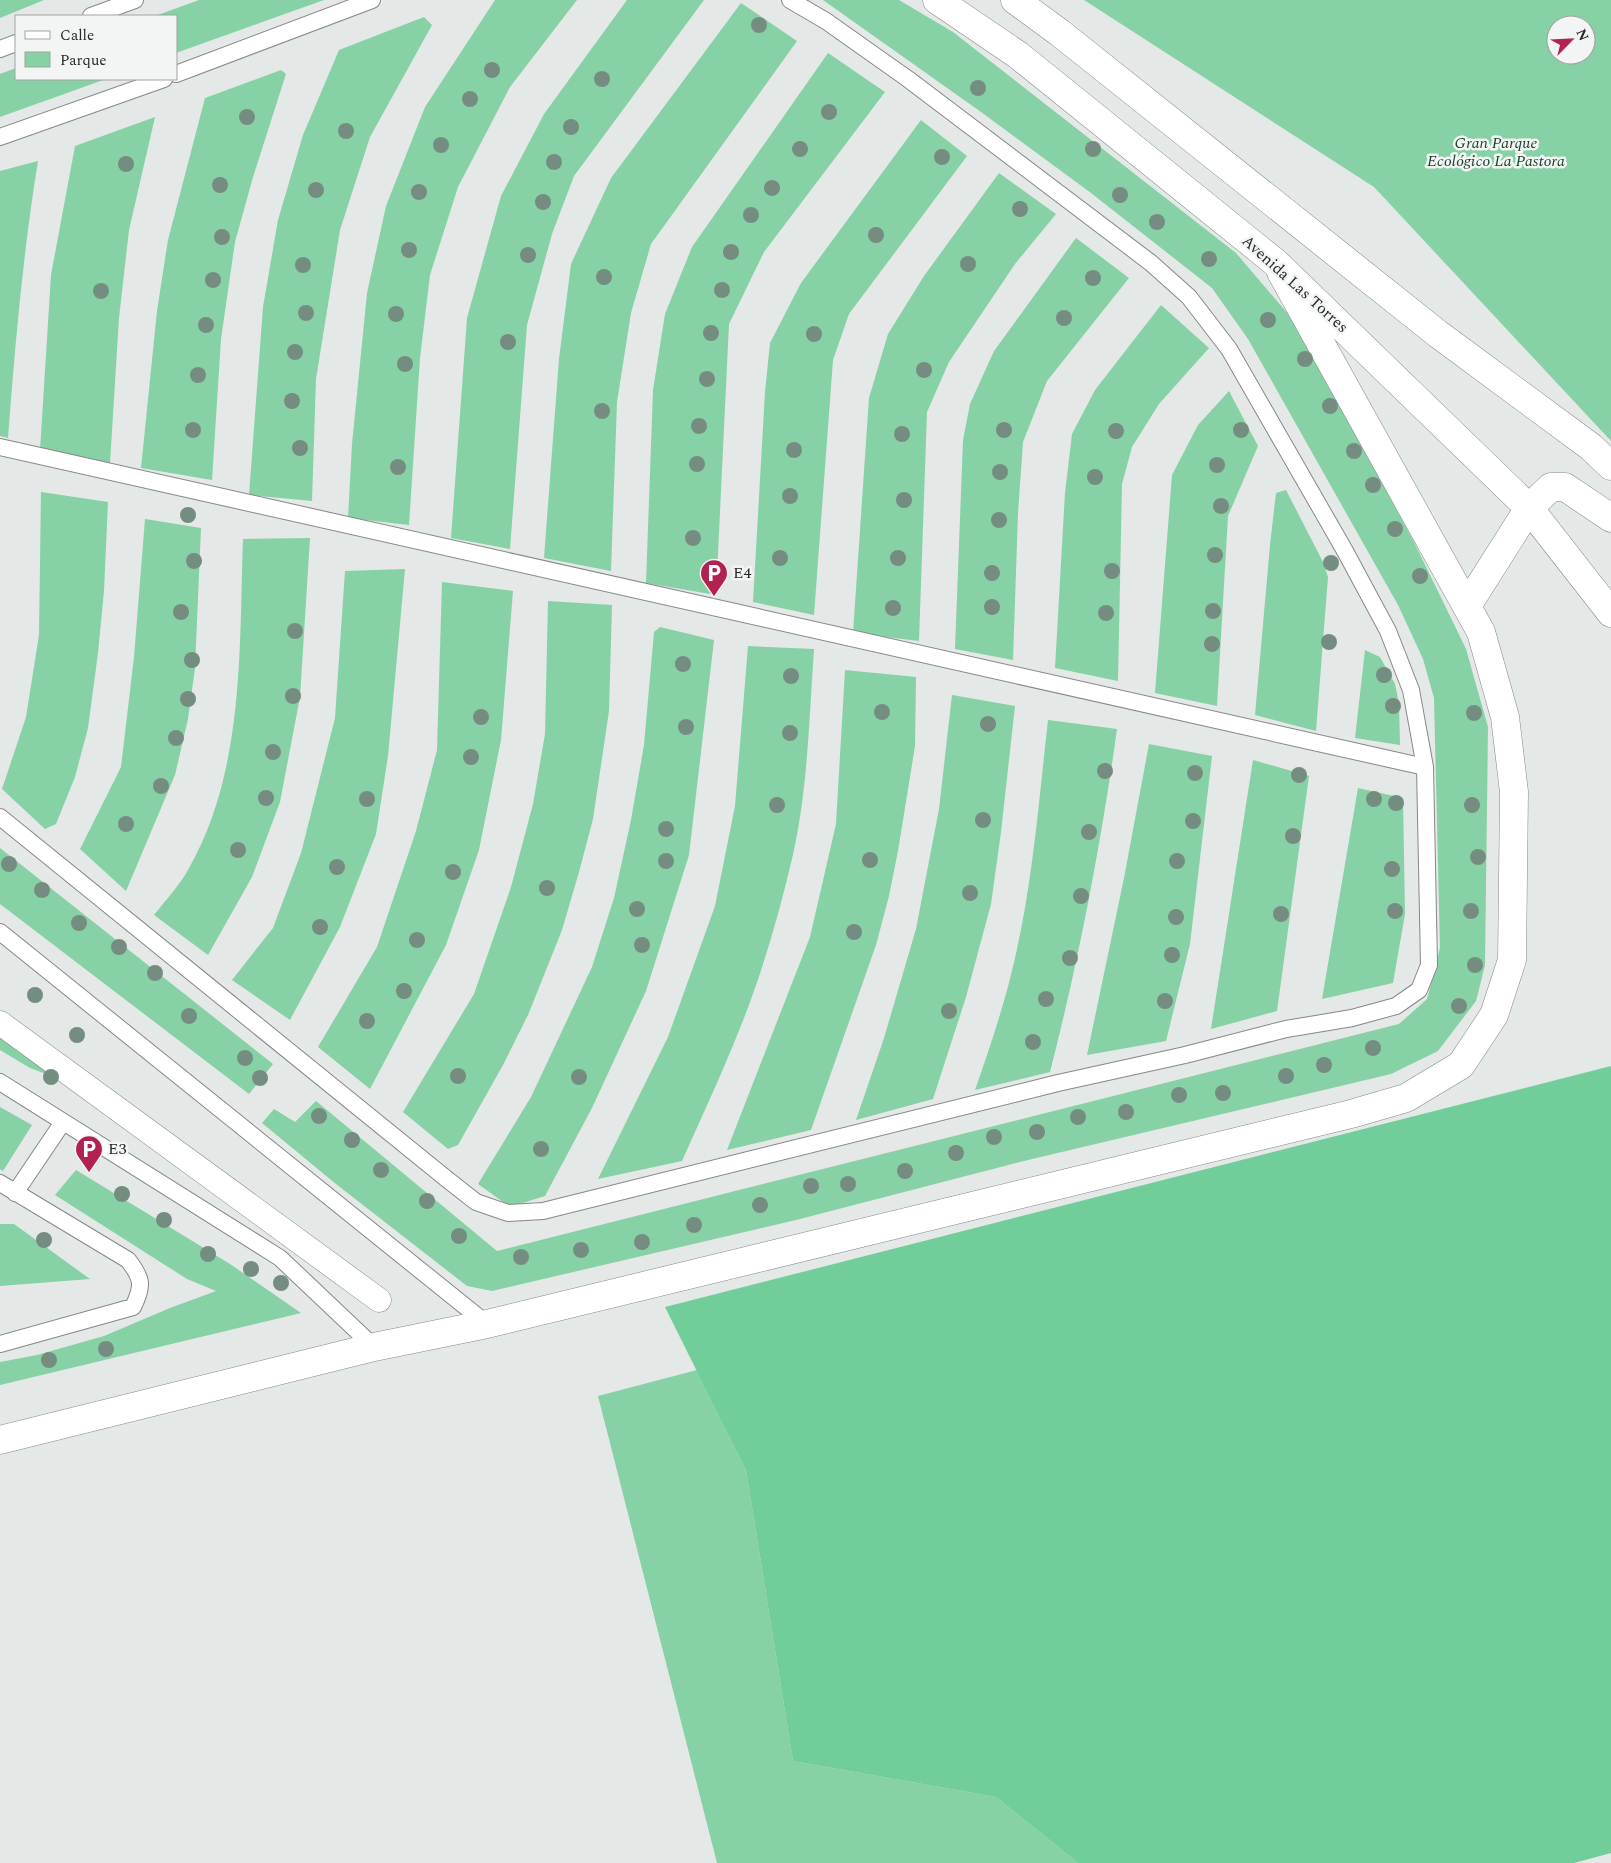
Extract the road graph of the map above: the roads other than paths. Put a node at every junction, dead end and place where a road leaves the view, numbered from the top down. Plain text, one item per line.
1 (136, 0) edge
2 (372, 0) edge
3 (790, 0) edge
4 (937, 0) edge
5 (1015, 0) edge
6 (94, 15) edge
7 (15, 43) edge
8 (0, 49) edge
9 (178, 73) edge
10 (161, 80) edge
11 (0, 137) edge
12 (1276, 263) junction
13 (0, 447) edge
14 (1611, 466) edge
15 (1529, 508) junction
16 (1611, 518) edge
17 (1467, 606) junction
18 (1611, 613) edge
19 (1425, 767) junction
20 (0, 817) edge
21 (0, 932) edge
22 (0, 1024) edge
23 (0, 1082) edge
24 (63, 1122) junction
25 (0, 1184) edge
26 (15, 1193) junction
27 (379, 1300) dead end
28 (487, 1324) junction
29 (0, 1344) edge
30 (374, 1347) junction
31 (0, 1440) edge

1 - 6 lane
2 - 9 lane
3 - 19 lane
4 - 12 street, Avenida Las Torres
5 - 14 street
7 - 8 lane
10 - 11 lane
12 - 15 street, Avenida Las Torres
12 - 17 street
13 - 19 lane
15 - 16 street
15 - 17 street
15 - 18 street, Avenida Las Torres
17 - 28 street
19 - 20 lane
21 - 28 lane
22 - 27 street
23 - 24 lane
24 - 26 lane
24 - 30 lane
25 - 26 lane
26 - 29 lane
28 - 30 street
30 - 31 street

